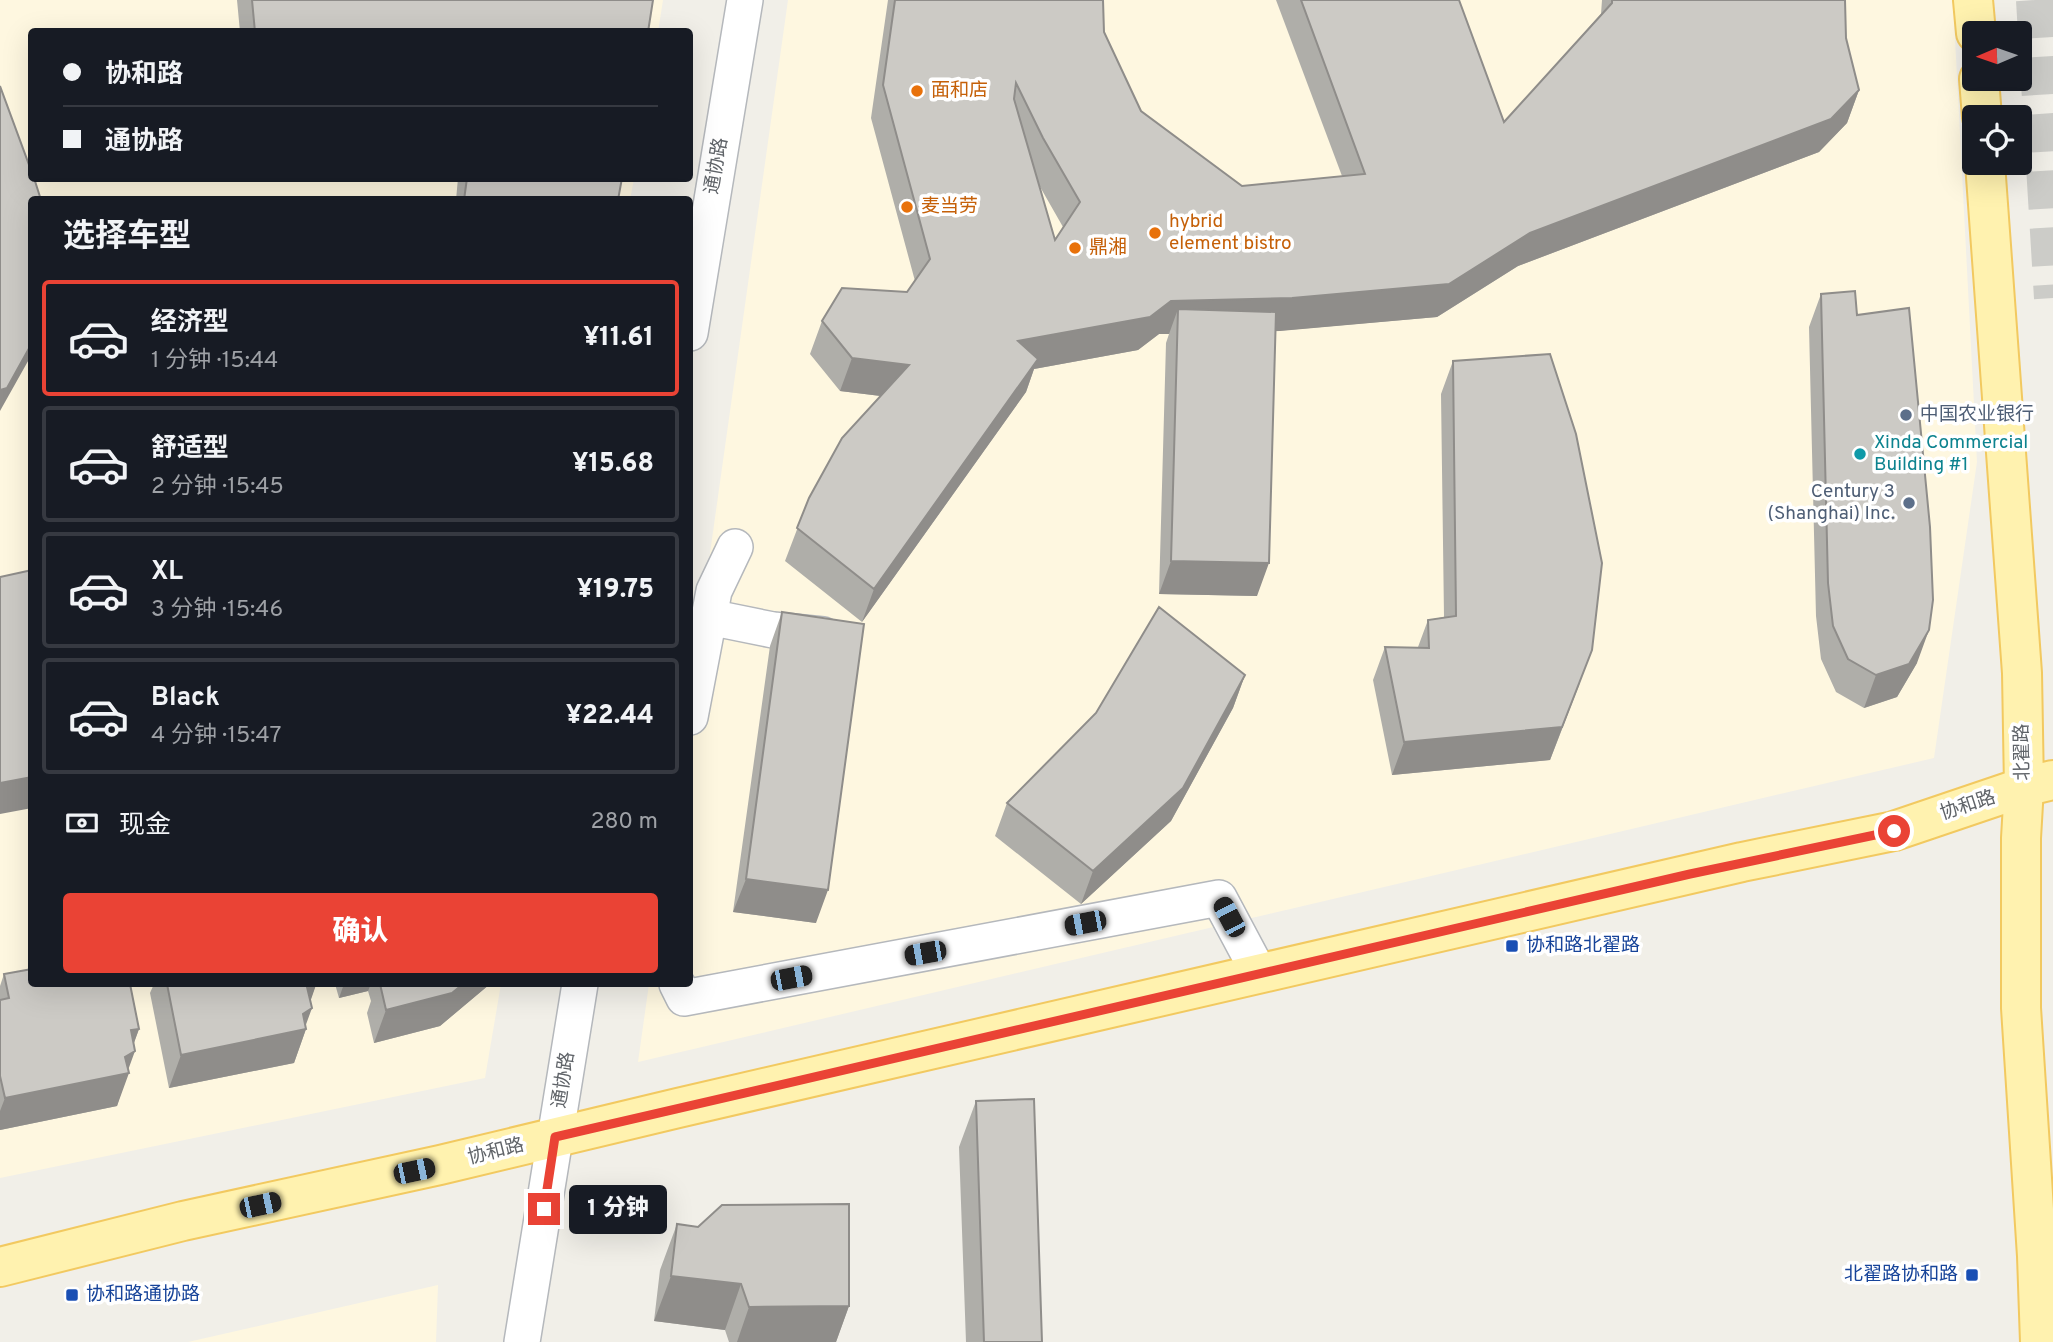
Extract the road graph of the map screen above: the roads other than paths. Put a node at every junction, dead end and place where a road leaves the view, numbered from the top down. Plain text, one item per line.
1 (746, 0) edge
2 (1973, 0) edge
3 (1975, 21) edge
4 (1986, 175) edge
5 (693, 315) edge
6 (735, 548) dead end
7 (709, 617) junction
8 (844, 638) edge
9 (693, 701) edge
10 (2039, 784) edge
11 (1259, 974) junction
12 (580, 987) edge
13 (678, 987) edge
14 (555, 1137) junction
15 (0, 1267) edge
16 (522, 1342) edge
17 (2040, 1342) edge

1 - 5 street, 通协路
2 - 3 main road
4 - 10 main road, 北翟路
6 - 7 street
7 - 8 street
7 - 9 street
10 - 11 main road, 协和路
10 - 17 main road, 北翟路
11 - 13 street
11 - 14 main road, 协和路
12 - 14 street, 通协路
14 - 15 main road, 协和路
14 - 16 street, 通协路

